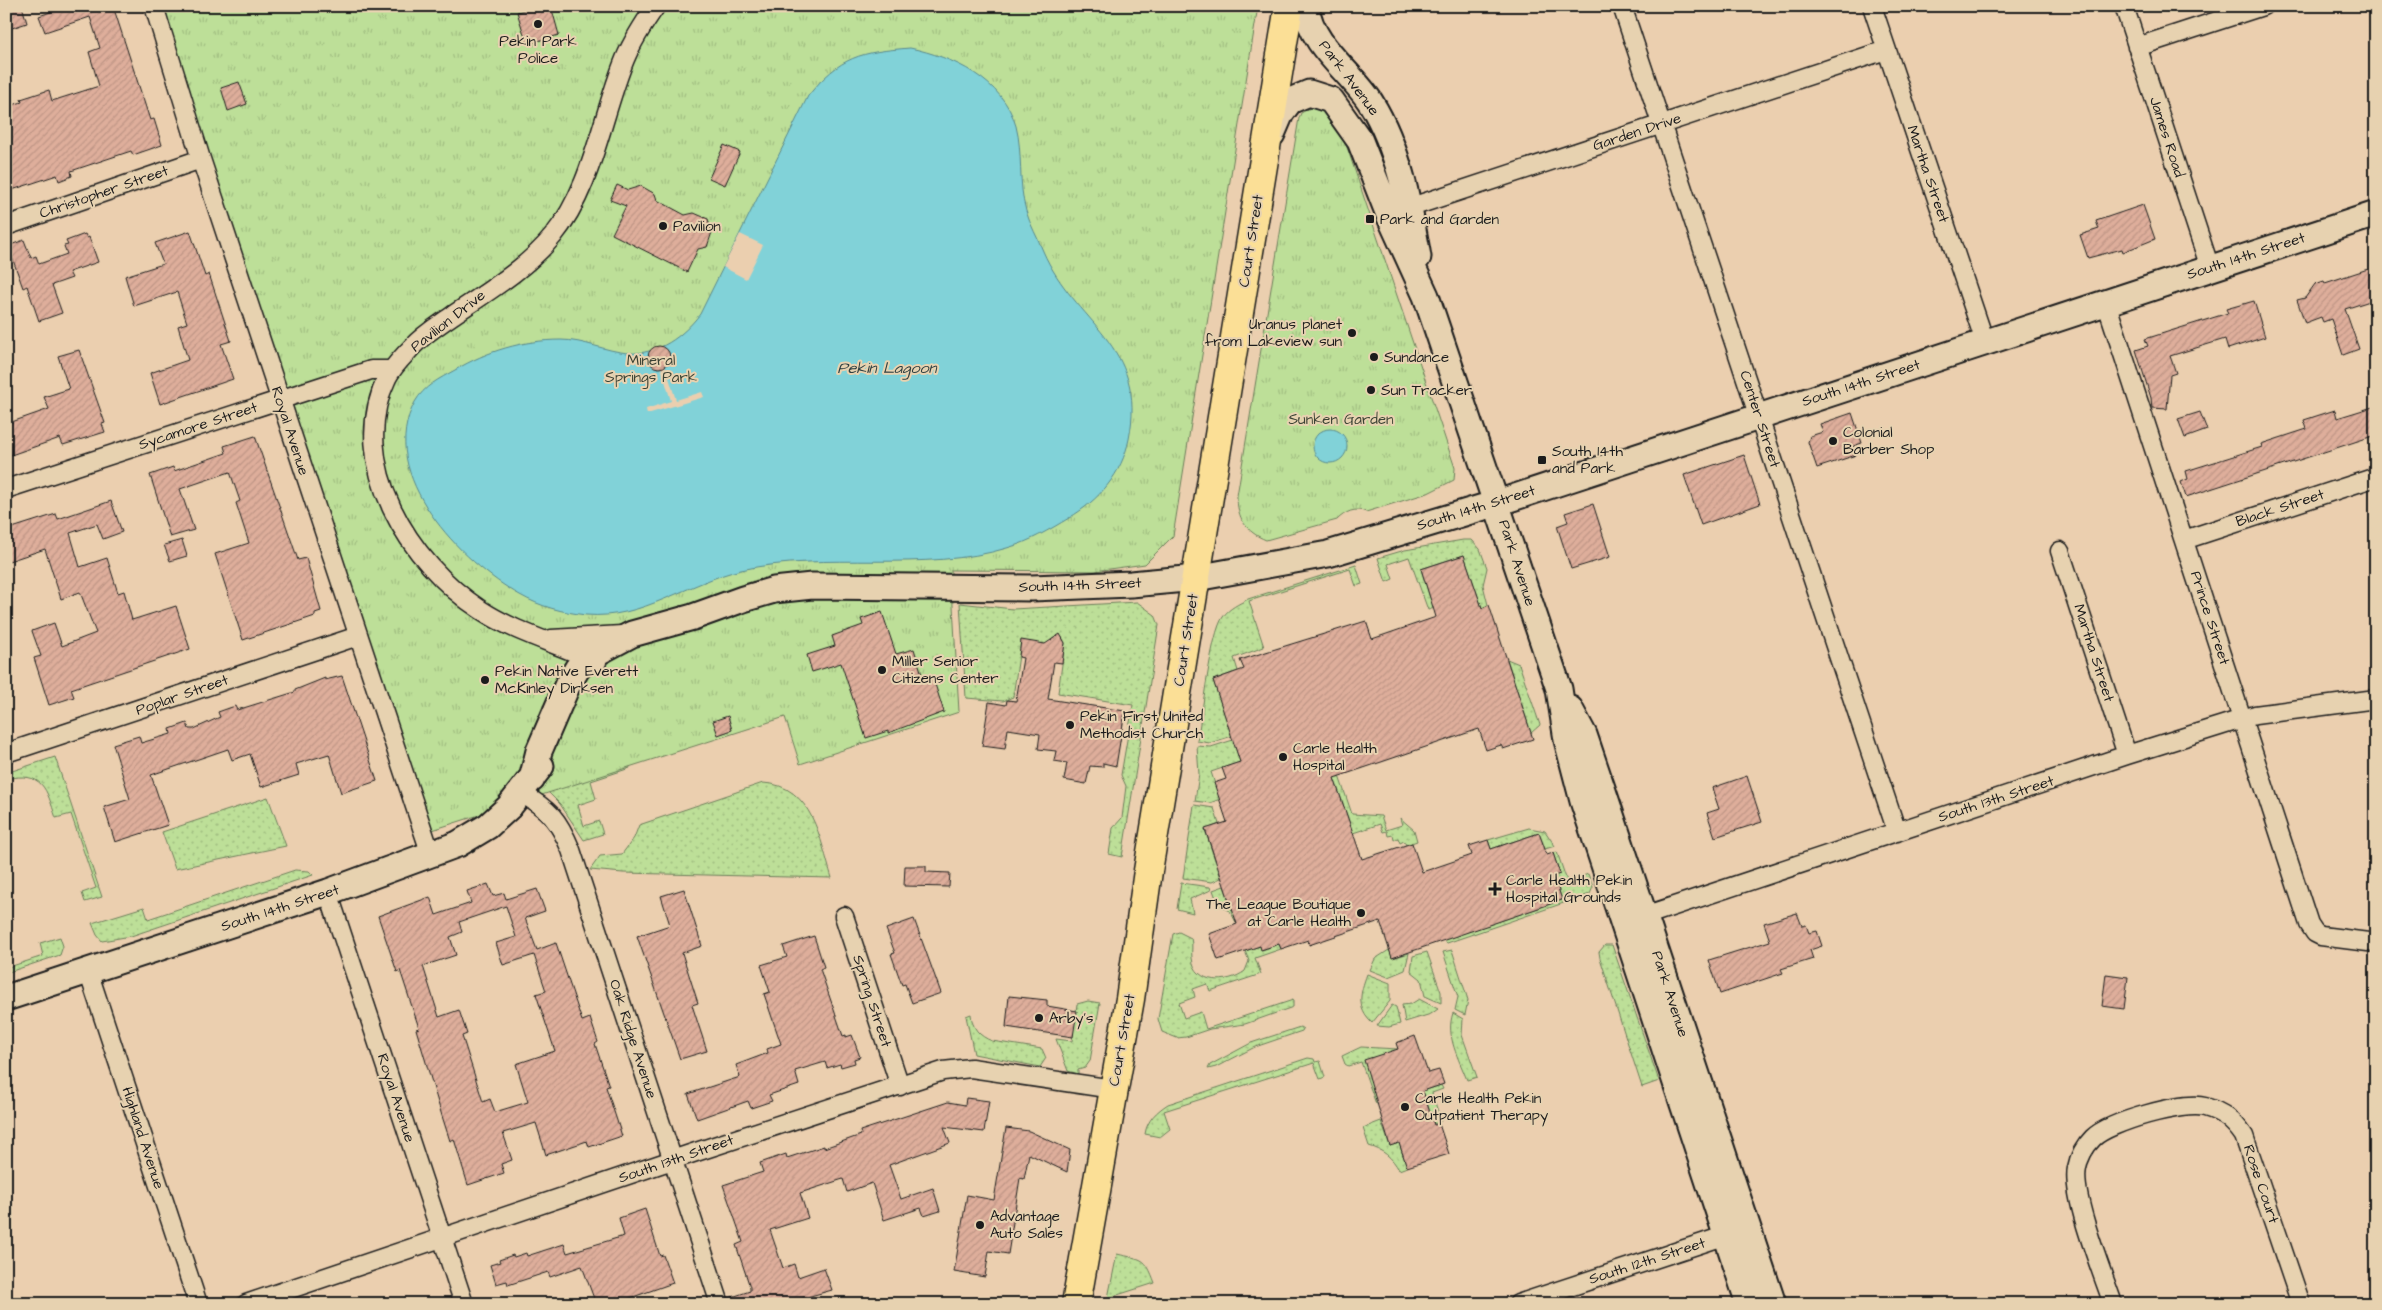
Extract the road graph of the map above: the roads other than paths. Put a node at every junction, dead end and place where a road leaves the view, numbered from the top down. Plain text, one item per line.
1 (154, 6) edge
2 (656, 6) edge
3 (1289, 6) edge
4 (1306, 6) edge
5 (1622, 6) edge
6 (1872, 6) edge
7 (2124, 6) edge
8 (2263, 6) edge
9 (2137, 47) junction
10 (1886, 50) junction
11 (1661, 124) junction
12 (201, 159) junction
13 (1264, 160) junction
14 (1399, 211) junction
15 (2376, 214) edge
16 (6, 226) edge
17 (2210, 268) junction
18 (2106, 302) junction
19 (1985, 342) junction
20 (392, 370) junction
21 (279, 399) junction
22 (1759, 416) junction
23 (2376, 477) edge
24 (6, 489) edge
25 (1497, 502) junction
26 (2184, 540) junction
27 (2060, 551) dead end
28 (1196, 578) junction
29 (693, 617) junction
30 (632, 634) junction
31 (358, 636) junction
32 (538, 637) junction
33 (593, 661) junction
34 (2376, 699) edge
35 (2244, 719) junction
36 (6, 753) edge
37 (2127, 755) junction
38 (526, 786) junction
39 (1897, 832) junction
40 (430, 856) junction
41 (328, 892) junction
42 (844, 916) dead end
43 (1633, 919) junction
44 (2376, 943) edge
45 (88, 971) junction
46 (6, 998) edge
47 (900, 1086) junction
48 (1113, 1089) junction
49 (673, 1160) junction
50 (1737, 1231) junction
51 (442, 1237) junction
52 (198, 1304) edge
53 (246, 1304) edge
54 (464, 1304) edge
55 (720, 1304) edge
56 (1076, 1304) edge
57 (1518, 1304) edge
58 (1749, 1304) edge
59 (1773, 1304) edge
60 (2113, 1304) edge
61 (2301, 1304) edge

1 - 12 street, Royal Avenue
2 - 20 street, Pavilion Drive
3 - 13 main road, Court Street
4 - 14 main road, Park Avenue
5 - 11 street, Center Street
6 - 10 street, Martha Street
7 - 9 street, James Road
8 - 9 street
9 - 17 street, James Road
10 - 11 street, Garden Drive
10 - 19 street, Martha Street
11 - 14 street, Garden Drive
11 - 22 street, Center Street
12 - 16 street, Christopher Street
12 - 21 street, Royal Avenue
13 - 14 main road, Park Avenue
13 - 28 main road, Court Street
14 - 25 main road, Park Avenue
15 - 17 main road, South 14th Street
17 - 18 main road, South 14th Street
18 - 19 main road, South 14th Street
18 - 26 street, Prince Street
19 - 22 main road, South 14th Street
20 - 21 street, Sycamore Street
20 - 32 street, Pavilion Drive
21 - 24 street, Sycamore Street
21 - 31 street, Royal Avenue
22 - 25 main road, South 14th Street
22 - 39 street, Center Street
23 - 26 street, Black Street
25 - 28 main road, South 14th Street
25 - 43 main road, Park Avenue
26 - 35 street, Prince Street
27 - 37 street, Martha Street
28 - 29 main road, South 14th Street
28 - 48 main road, Court Street
29 - 30 main road, South 14th Street
29 - 33 main road, South 14th Street
30 - 32 street, Pavilion Drive
30 - 33 main road, South 14th Street
31 - 36 street, Poplar Street
31 - 40 street, Royal Avenue
32 - 33 street, Pavilion Drive
33 - 38 main road, South 14th Street
34 - 35 street, South 13th Street
35 - 37 street, South 13th Street
35 - 44 street, Prince Street
37 - 39 street, South 13th Street
38 - 40 main road, South 14th Street
38 - 49 street, Oak Ridge Avenue
39 - 43 street, South 13th Street
40 - 41 main road, South 14th Street
41 - 45 main road, South 14th Street
41 - 51 street, Royal Avenue
42 - 47 street, Spring Street
43 - 50 main road, Park Avenue
45 - 46 main road, South 14th Street
45 - 52 street, Highland Avenue
47 - 48 street, South 13th Street
47 - 49 street, South 13th Street
48 - 56 main road, Court Street
49 - 51 street, South 13th Street
49 - 55 street, Oak Ridge Avenue
50 - 57 street, South 12th Street
50 - 58 main road, Park Avenue
50 - 59 main road, Park Avenue
51 - 53 street, South 13th Street
51 - 54 street, Royal Avenue
60 - 61 street, Rose Court

